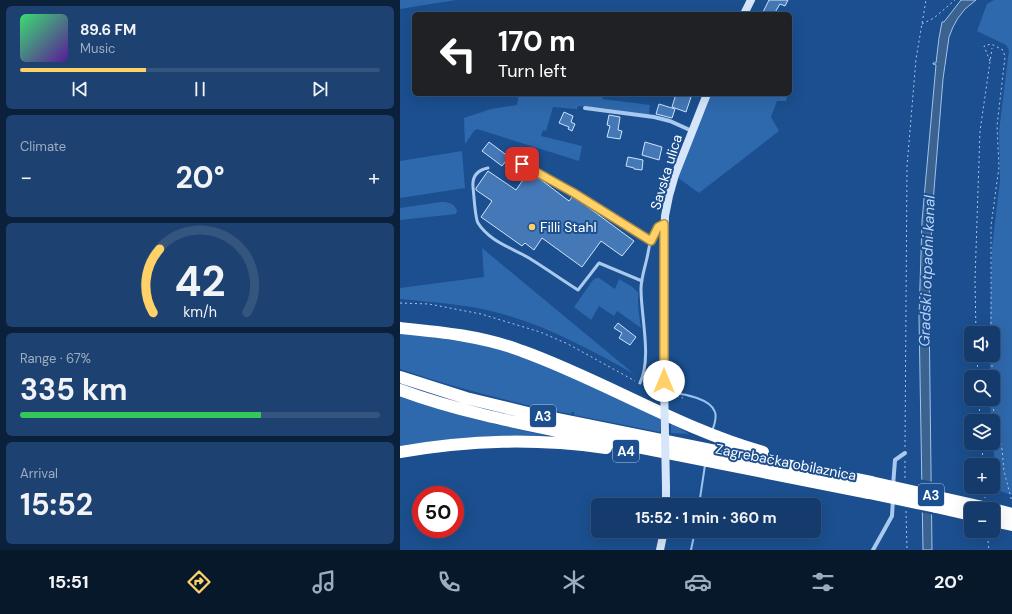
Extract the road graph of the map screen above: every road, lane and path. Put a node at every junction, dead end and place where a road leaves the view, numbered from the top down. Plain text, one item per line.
1 (751, 0) edge
2 (926, 0) edge
3 (955, 0) edge
4 (745, 12) edge
5 (922, 24) junction
6 (992, 48) dead end
7 (990, 62) junction
8 (705, 96) edge
9 (585, 108) dead end
10 (692, 130) junction
11 (488, 168) dead end
12 (517, 171) dead end
13 (664, 224) junction
14 (651, 241) junction
15 (642, 281) junction
16 (400, 303) edge
17 (976, 326) edge
18 (991, 326) edge
19 (400, 328) edge
20 (400, 377) edge
21 (640, 384) junction
22 (400, 390) edge
23 (658, 391) dead end
24 (670, 395) dead end
25 (683, 398) dead end
26 (993, 406) edge
27 (730, 447) junction
28 (400, 452) edge
29 (905, 453) joint
30 (685, 459) junction
31 (870, 487) junction
32 (666, 498) edge
33 (1012, 502) edge
34 (964, 504) edge
35 (1000, 511) edge
36 (964, 513) edge
37 (1012, 514) edge
38 (1000, 522) edge
39 (1012, 525) edge
40 (663, 538) edge
41 (987, 538) edge
42 (660, 550) edge
43 (873, 550) edge
44 (988, 550) edge

1 - 4 main road
2 - 5 path
3 - 5 path
5 - 29 path
6 - 7 path
7 - 17 path
7 - 18 path
8 - 10 main road, Savska ulica
9 - 10 street
10 - 13 main road, Savska ulica
11 - 15 lane
12 - 14 lane
13 - 14 lane
13 - 32 main road, Savska ulica, bridge
14 - 15 lane
15 - 21 lane
16 - 21 path
19 - 27 highway
20 - 27 highway, A3
21 - 23 path
22 - 30 highway, A3
24 - 25 path
26 - 33 path
27 - 31 highway, Zagrebačka obilaznica / A3
28 - 30 highway, A4
29 - 43 street
30 - 31 highway, Zagrebačka obilaznica / A3
31 - 34 highway, A3, bridge
31 - 36 highway, A3, bridge
35 - 37 highway, A3
38 - 39 highway
40 - 42 main road
41 - 44 path

